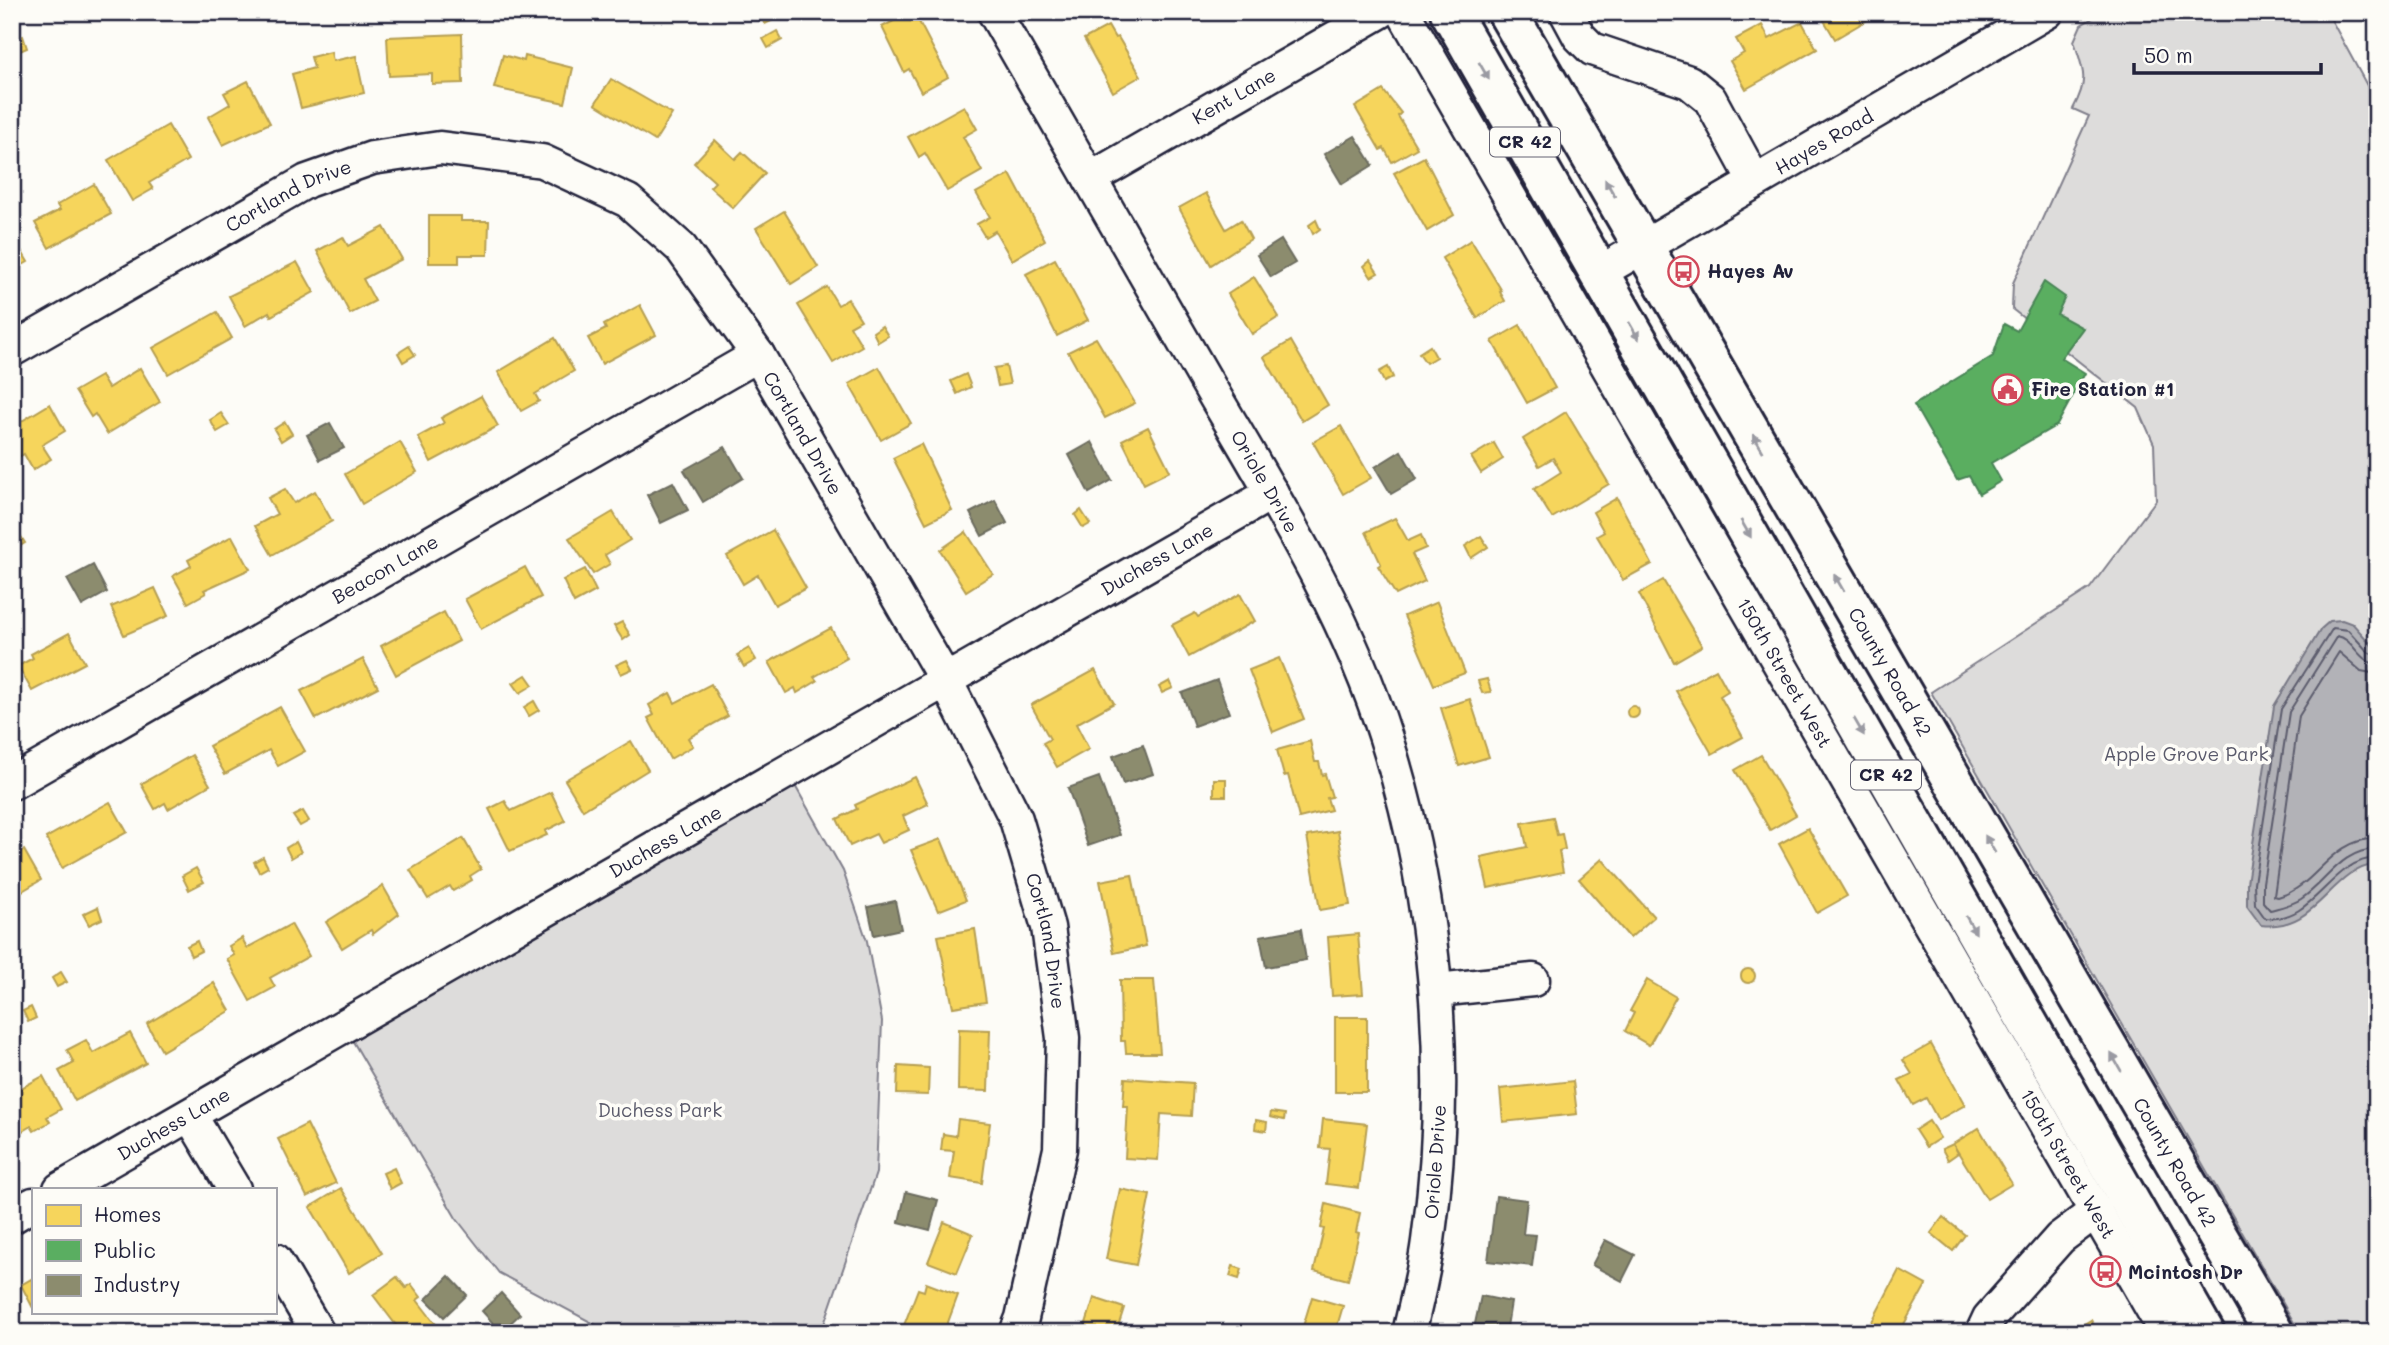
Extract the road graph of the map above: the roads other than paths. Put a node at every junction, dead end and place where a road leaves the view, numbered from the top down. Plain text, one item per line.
1 (994, 12) edge
2 (1380, 12) edge
3 (1403, 12) edge
4 (1450, 12) edge
5 (1507, 12) edge
6 (1566, 12) edge
7 (2047, 12) edge
8 (1090, 180) junction
9 (1754, 180) junction
10 (1644, 247) junction
11 (1600, 272) junction
12 (12, 349) edge
13 (758, 355) junction
14 (1272, 494) junction
15 (946, 681) junction
16 (12, 783) edge
17 (1533, 980) dead end
18 (1437, 990) junction
19 (190, 1115) junction
20 (62, 1188) edge
21 (232, 1188) edge
22 (32, 1206) edge
23 (2096, 1211) junction
24 (12, 1216) edge
25 (276, 1262) edge
26 (318, 1333) edge
27 (1016, 1333) edge
28 (1409, 1333) edge
29 (1982, 1333) edge
30 (2166, 1333) edge
31 (2205, 1333) edge
32 (2273, 1333) edge

1 - 8 street, Oriole Drive
2 - 8 street, Kent Lane
3 - 23 street, 150th Street West
4 -> 11 highway, CR 42
10 -> 5 highway, County Road 42 / CR 42
6 - 9 street
7 - 9 street, Hayes Road
8 - 14 street, Oriole Drive
9 - 10 street, Hayes Road
10 - 11 street, Hayes Road
32 -> 10 highway, County Road 42 / CR 42
11 -> 31 highway, CR 42
12 - 13 street, Cortland Drive
13 - 15 street, Cortland Drive
13 - 16 street, Beacon Lane
14 - 15 street, Duchess Lane
14 - 18 street, Oriole Drive
15 - 19 street, Duchess Lane
15 - 27 street, Cortland Drive
17 - 18 street
18 - 28 street, Oriole Drive
19 - 20 street, Duchess Lane
19 - 21 street
22 - 24 street
23 - 29 street
23 - 30 street, 150th Street West
25 - 26 street

